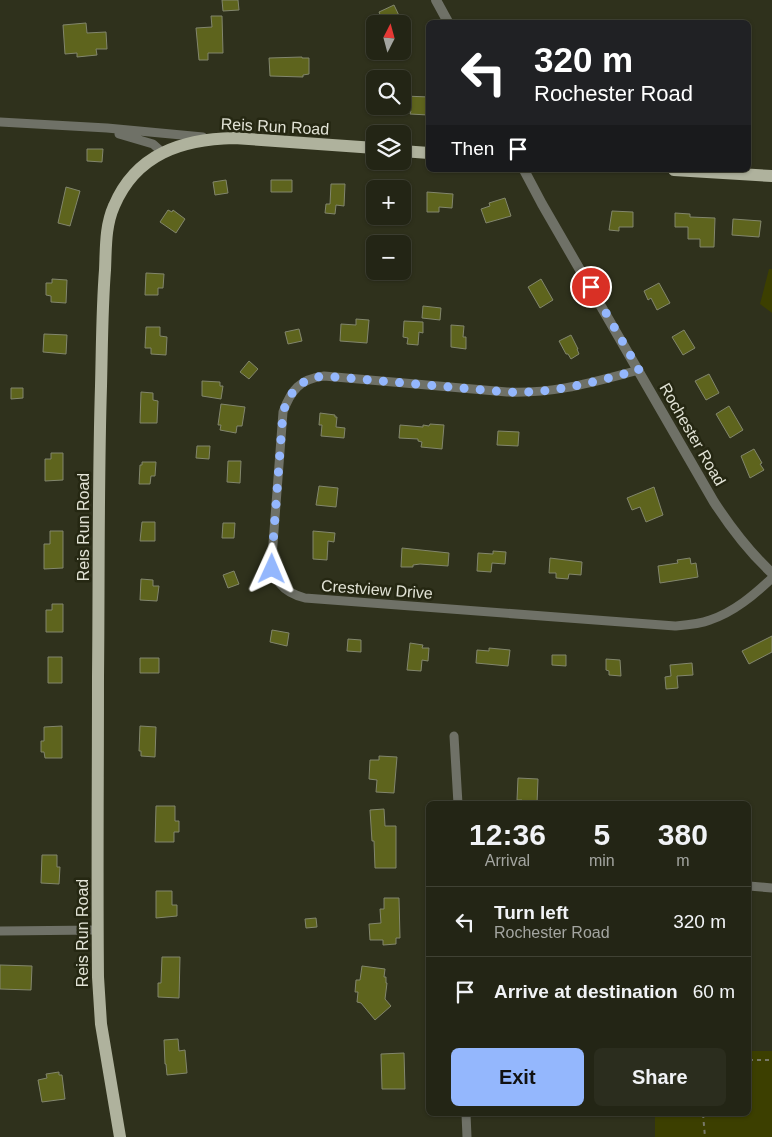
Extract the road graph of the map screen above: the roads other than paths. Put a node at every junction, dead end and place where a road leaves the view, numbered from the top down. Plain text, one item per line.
1 (436, 0) edge
2 (447, 20) edge
3 (0, 122) edge
4 (107, 128) junction
5 (216, 138) junction
6 (366, 147) edge
7 (162, 152) junction
8 (411, 152) edge
9 (426, 153) edge
10 (525, 172) edge
11 (707, 172) edge
12 (772, 176) edge
13 (639, 370) junction
14 (772, 574) edge
15 (772, 578) edge
16 (454, 736) dead end
17 (458, 801) edge
18 (751, 886) edge
19 (772, 888) edge
20 (98, 930) junction
21 (0, 931) edge
22 (466, 1116) edge
23 (120, 1137) edge
24 (467, 1137) edge

1 - 2 street
3 - 4 street
4 - 5 street
4 - 7 street
5 - 6 main road, Reis Run Road
5 - 7 main road, Reis Run Road
7 - 20 main road, Reis Run Road
8 - 9 main road
10 - 13 street, Rochester Road
11 - 12 main road
13 - 14 street, Rochester Road
13 - 15 street, Crestview Drive
16 - 17 street
18 - 19 street
20 - 21 street
20 - 23 main road, Reis Run Road
22 - 24 street

